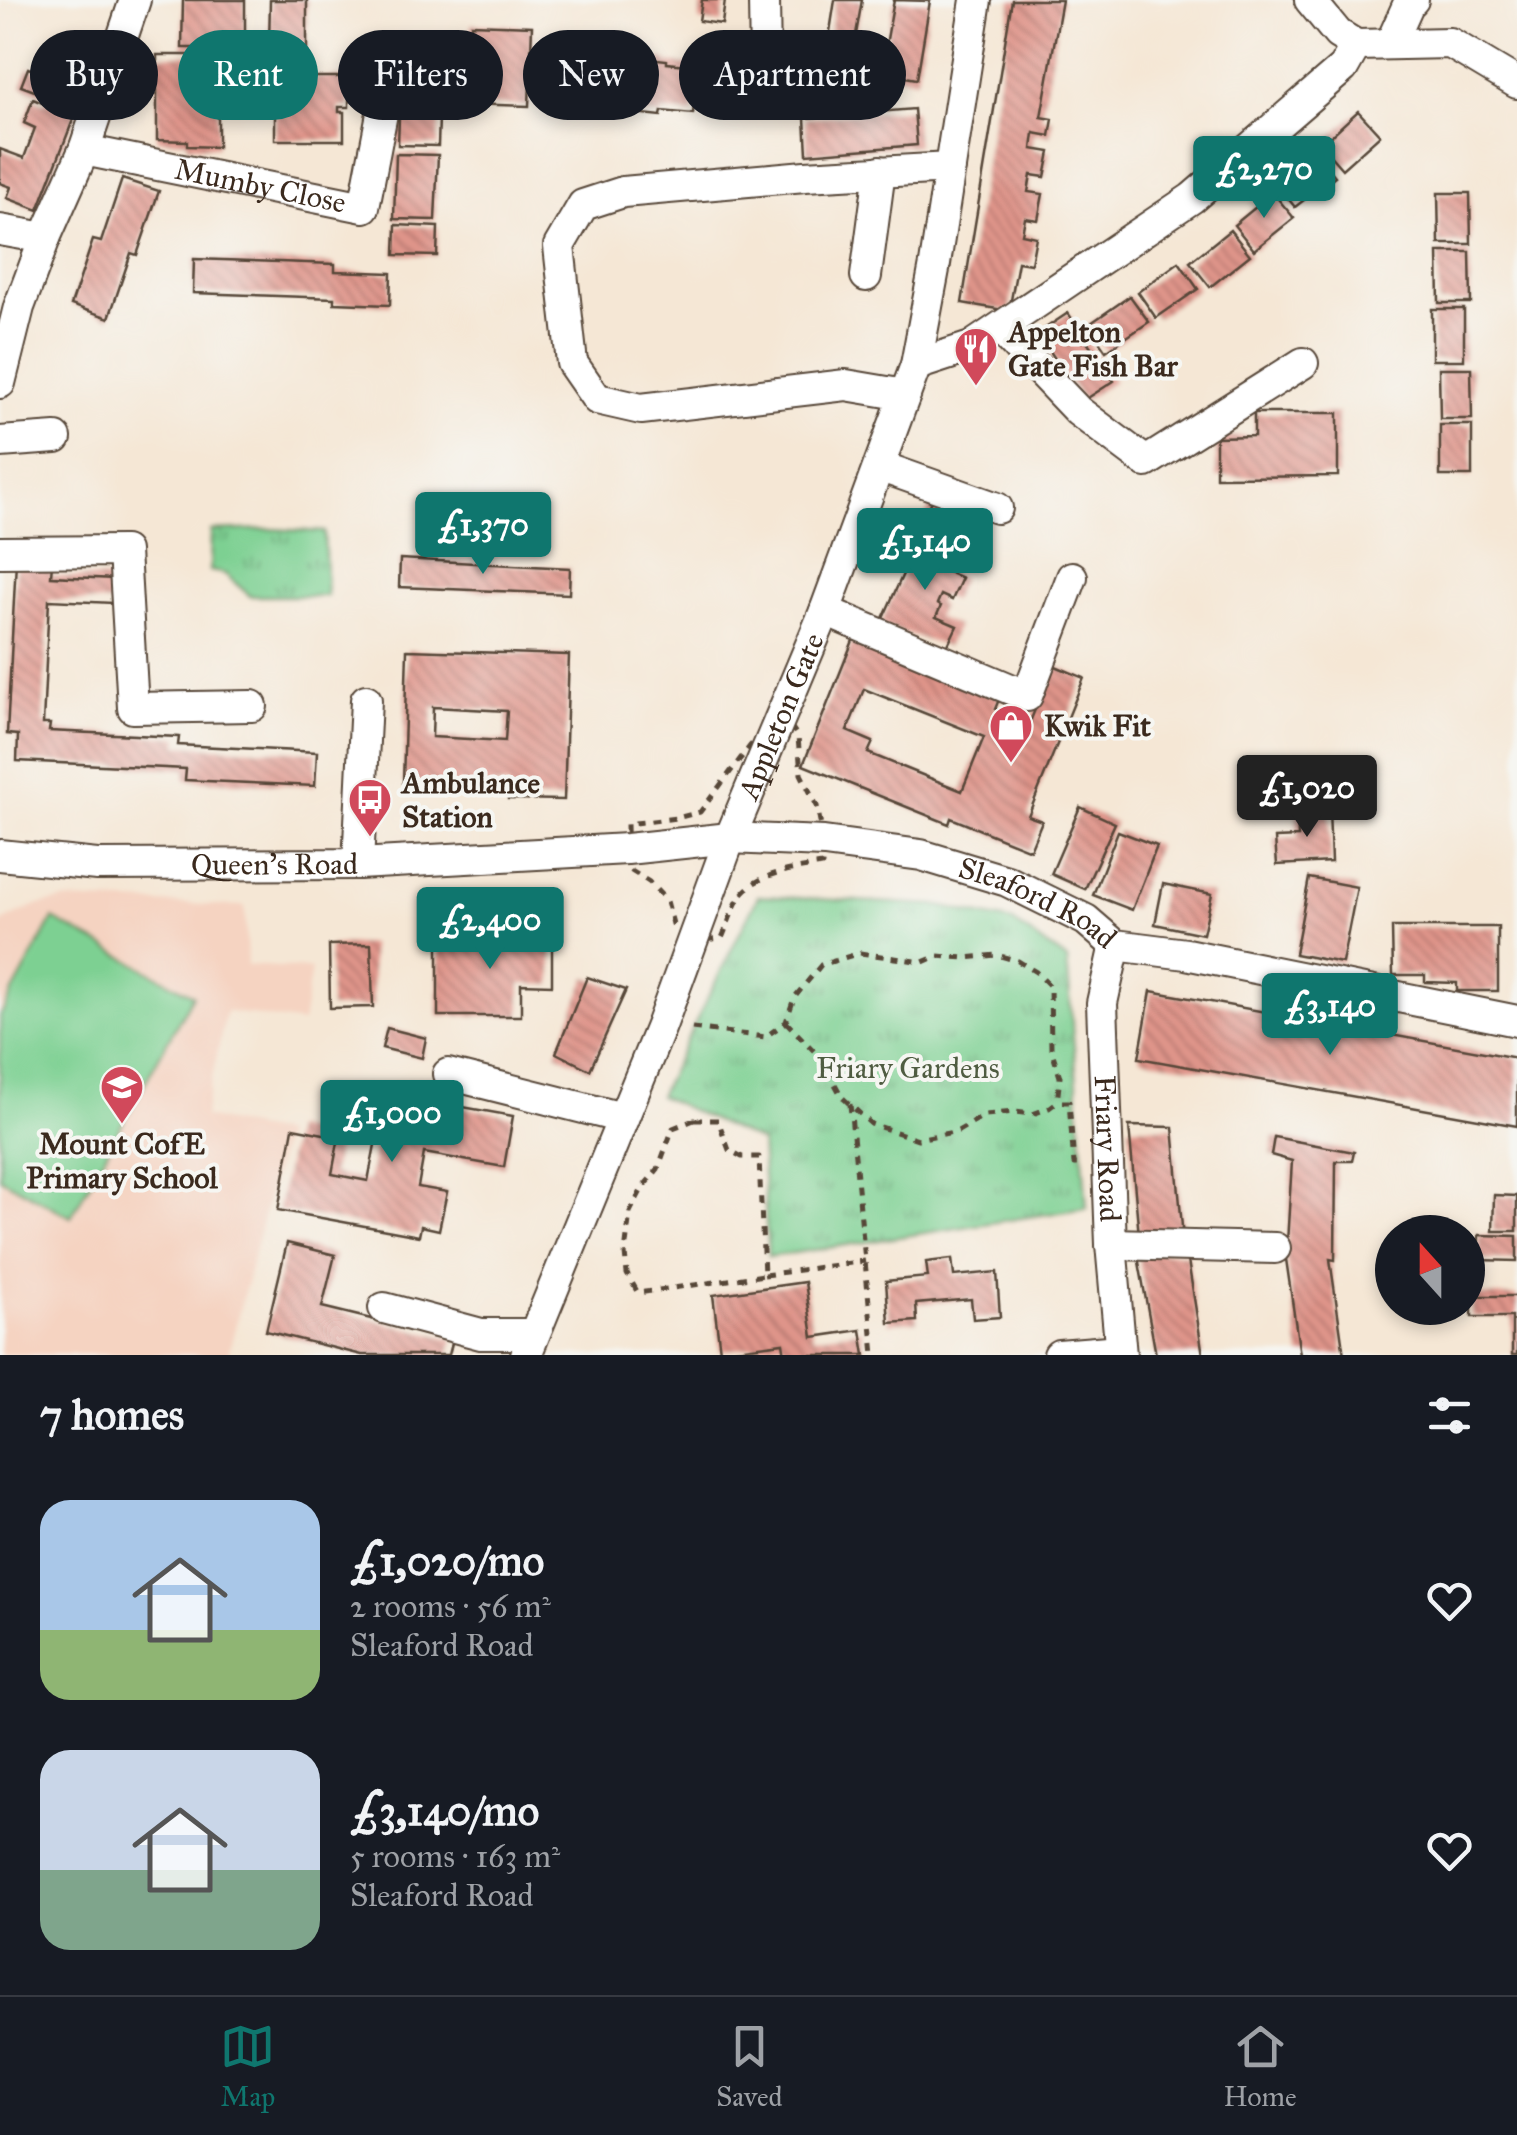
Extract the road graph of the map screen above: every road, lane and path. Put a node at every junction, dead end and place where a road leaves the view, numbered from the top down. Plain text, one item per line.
1 (135, 0) edge
2 (764, 0) edge
3 (976, 0) edge
4 (1310, 0) edge
5 (1413, 0) edge
6 (764, 30) edge
7 (1391, 43) junction
8 (1356, 45) junction
9 (1517, 84) edge
10 (381, 120) edge
11 (84, 150) junction
12 (950, 168) junction
13 (880, 171) junction
14 (0, 230) edge
15 (45, 238) junction
16 (866, 276) dead end
17 (1000, 328) junction
18 (1303, 364) dead end
19 (916, 365) junction
20 (0, 382) edge
21 (905, 395) junction
22 (56, 438) dead end
23 (0, 442) edge
24 (879, 466) junction
25 (997, 508) dead end
26 (0, 552) edge
27 (1072, 576) dead end
28 (825, 611) junction
29 (366, 700) dead end
30 (252, 706) dead end
31 (730, 838) junction
32 (0, 856) edge
33 (358, 864) junction
34 (1115, 945) junction
35 (1517, 1021) edge
36 (786, 1022) junction
37 (661, 1026) junction
38 (448, 1074) dead end
39 (850, 1104) junction
40 (622, 1118) junction
41 (1111, 1244) junction
42 (1275, 1248) dead end
43 (865, 1261) junction
44 (764, 1276) junction
45 (384, 1308) dead end
46 (530, 1344) edge
47 (1120, 1352) edge
48 (874, 1355) edge
49 (1060, 1355) edge

1 - 11 street
2 - 6 street
3 - 12 street, Appleton Gate
4 - 8 street
5 - 7 street
7 - 8 street
7 - 9 street
8 - 17 street
10 - 11 street, Mumby Close
11 - 15 street
12 - 13 street
12 - 19 street, Appleton Gate
13 - 16 street
13 - 21 street
14 - 15 street
15 - 20 street
17 - 18 street
17 - 19 street
19 - 21 street, Appleton Gate
21 - 24 street, Appleton Gate
22 - 23 street
24 - 25 street
24 - 28 street, Appleton Gate
26 - 30 street
27 - 28 street
28 - 31 street, Appleton Gate
29 - 33 street
31 - 33 street, Queen's Road
31 - 34 street, Sleaford Road
31 - 37 street, Appleton Gate
32 - 33 street, Queen's Road
34 - 35 street, Sleaford Road
34 - 41 street, Friary Road
36 - 37 path
36 - 39 path
36 - 39 path
37 - 40 street, Appleton Gate
38 - 40 street
39 - 43 path
40 - 46 street, Appleton Gate
41 - 42 street
41 - 47 street, Friary Road
43 - 44 path
43 - 48 path
44 - 44 path
45 - 46 street
47 - 49 street

